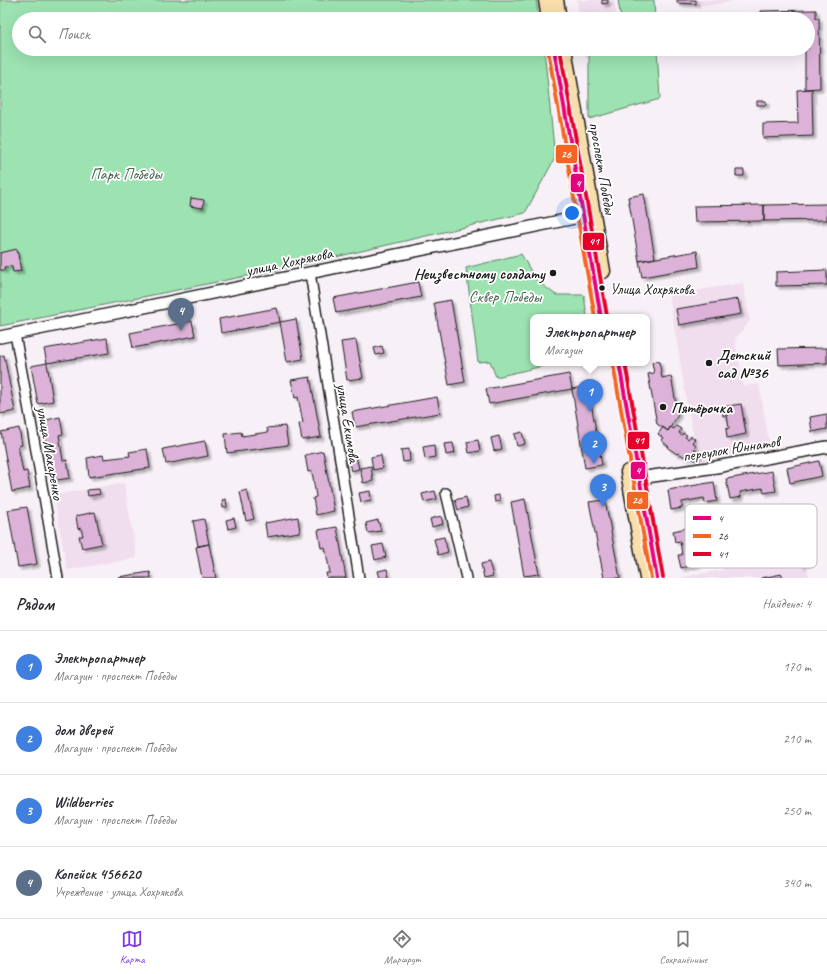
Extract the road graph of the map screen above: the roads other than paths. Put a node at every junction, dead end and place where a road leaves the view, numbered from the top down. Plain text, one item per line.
1 (546, 0) edge
2 (556, 0) edge
3 (548, 12) edge
4 (558, 12) edge
5 (555, 56) edge
6 (565, 56) edge
7 (589, 215) junction
8 (310, 273) junction
9 (602, 314) edge
10 (610, 314) edge
11 (15, 334) junction
12 (0, 337) edge
13 (611, 366) edge
14 (619, 366) edge
15 (827, 447) edge
16 (634, 479) junction
17 (446, 493) dead end
18 (58, 578) edge
19 (359, 578) edge
20 (466, 578) edge
21 (647, 578) edge
22 (657, 578) edge

1 - 3 main road
2 - 4 main road
5 - 7 main road, проспект Победы
6 - 7 main road, проспект Победы
7 - 8 street, улица Хохрякова
7 - 9 main road, проспект Победы
7 - 10 main road, проспект Победы
8 - 11 street, улица Хохрякова
8 - 19 street, улица Екимова
11 - 12 street, улица Хохрякова
11 - 18 street, улица Макаренко
13 - 16 main road
14 - 16 main road
15 - 16 street, переулок Юннатов
16 - 21 main road
16 - 22 main road
17 - 20 street

